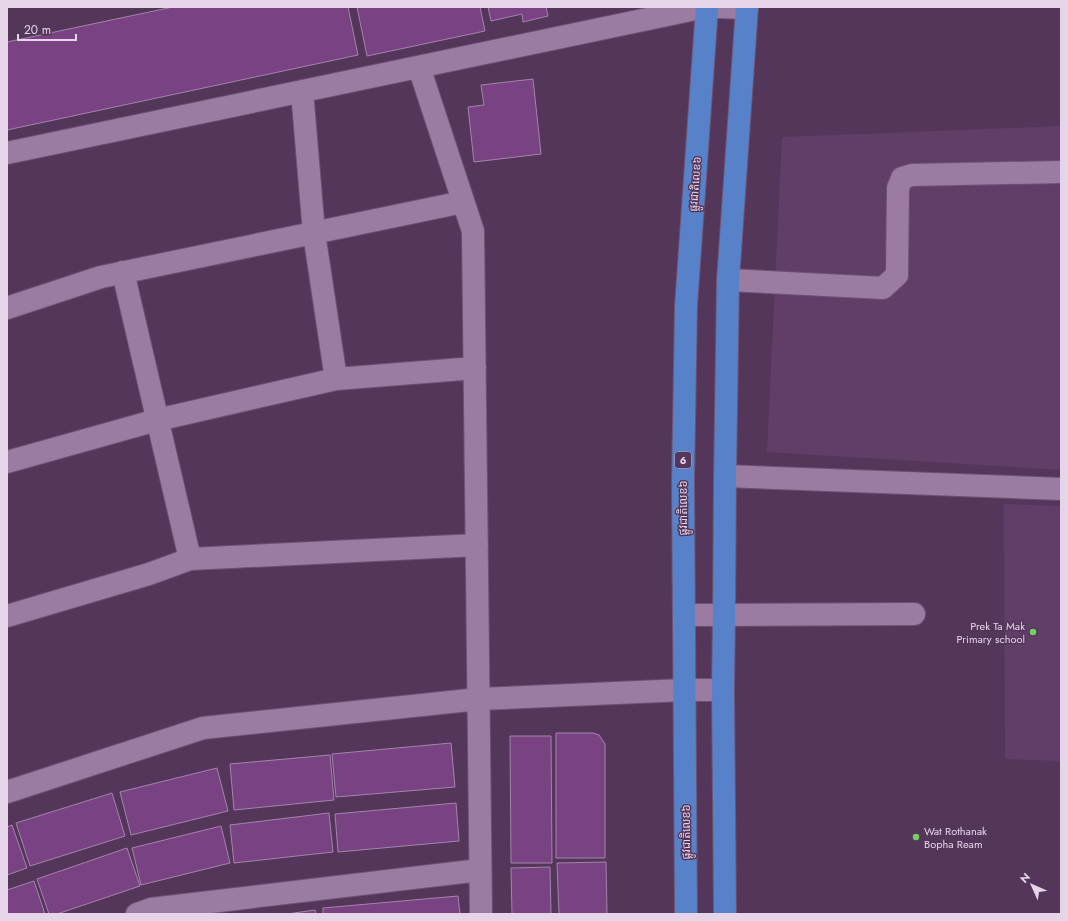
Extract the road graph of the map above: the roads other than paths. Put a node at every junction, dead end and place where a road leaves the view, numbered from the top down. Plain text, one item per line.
1 (706, 7) edge
2 (718, 7) edge
3 (747, 8) edge
4 (418, 67) junction
5 (302, 91) junction
6 (7, 153) edge
7 (1061, 172) edge
8 (463, 202) junction
9 (314, 233) junction
10 (123, 272) junction
11 (728, 280) junction
12 (7, 308) edge
13 (475, 368) junction
14 (336, 379) junction
15 (157, 420) junction
16 (7, 462) edge
17 (725, 476) junction
18 (1061, 489) edge
19 (477, 545) junction
20 (190, 559) junction
21 (914, 614) dead end
22 (684, 615) junction
23 (724, 615) junction
24 (7, 616) edge
25 (684, 690) junction
26 (723, 690) junction
27 (479, 699) junction
28 (7, 792) edge
29 (480, 870) junction
30 (137, 914) edge
31 (481, 914) edge
32 (686, 914) edge
33 (725, 914) edge

1 - 4 street
1 - 22 highway, ផ្លូវជាតិលេខ៦ / 6
2 - 3 street
3 - 11 highway
4 - 5 street
4 - 8 street
5 - 6 street
5 - 9 street
7 - 11 street
8 - 9 street
8 - 13 street
9 - 10 street
9 - 14 street
10 - 12 street
10 - 15 street
11 - 17 highway
13 - 14 street
13 - 19 street
14 - 15 street
15 - 16 street
15 - 20 street
17 - 18 street
17 - 23 highway
19 - 20 street
19 - 27 street
20 - 24 street
21 - 23 street
22 - 23 street
22 - 25 highway, ផ្លូវជាតិលេខ៦ / 6
23 - 26 highway
25 - 26 street
25 - 27 street
25 - 32 highway, ផ្លូវជាតិលេខ៦ / 6
26 - 33 highway
27 - 28 street
27 - 29 street
29 - 30 street
29 - 31 street

